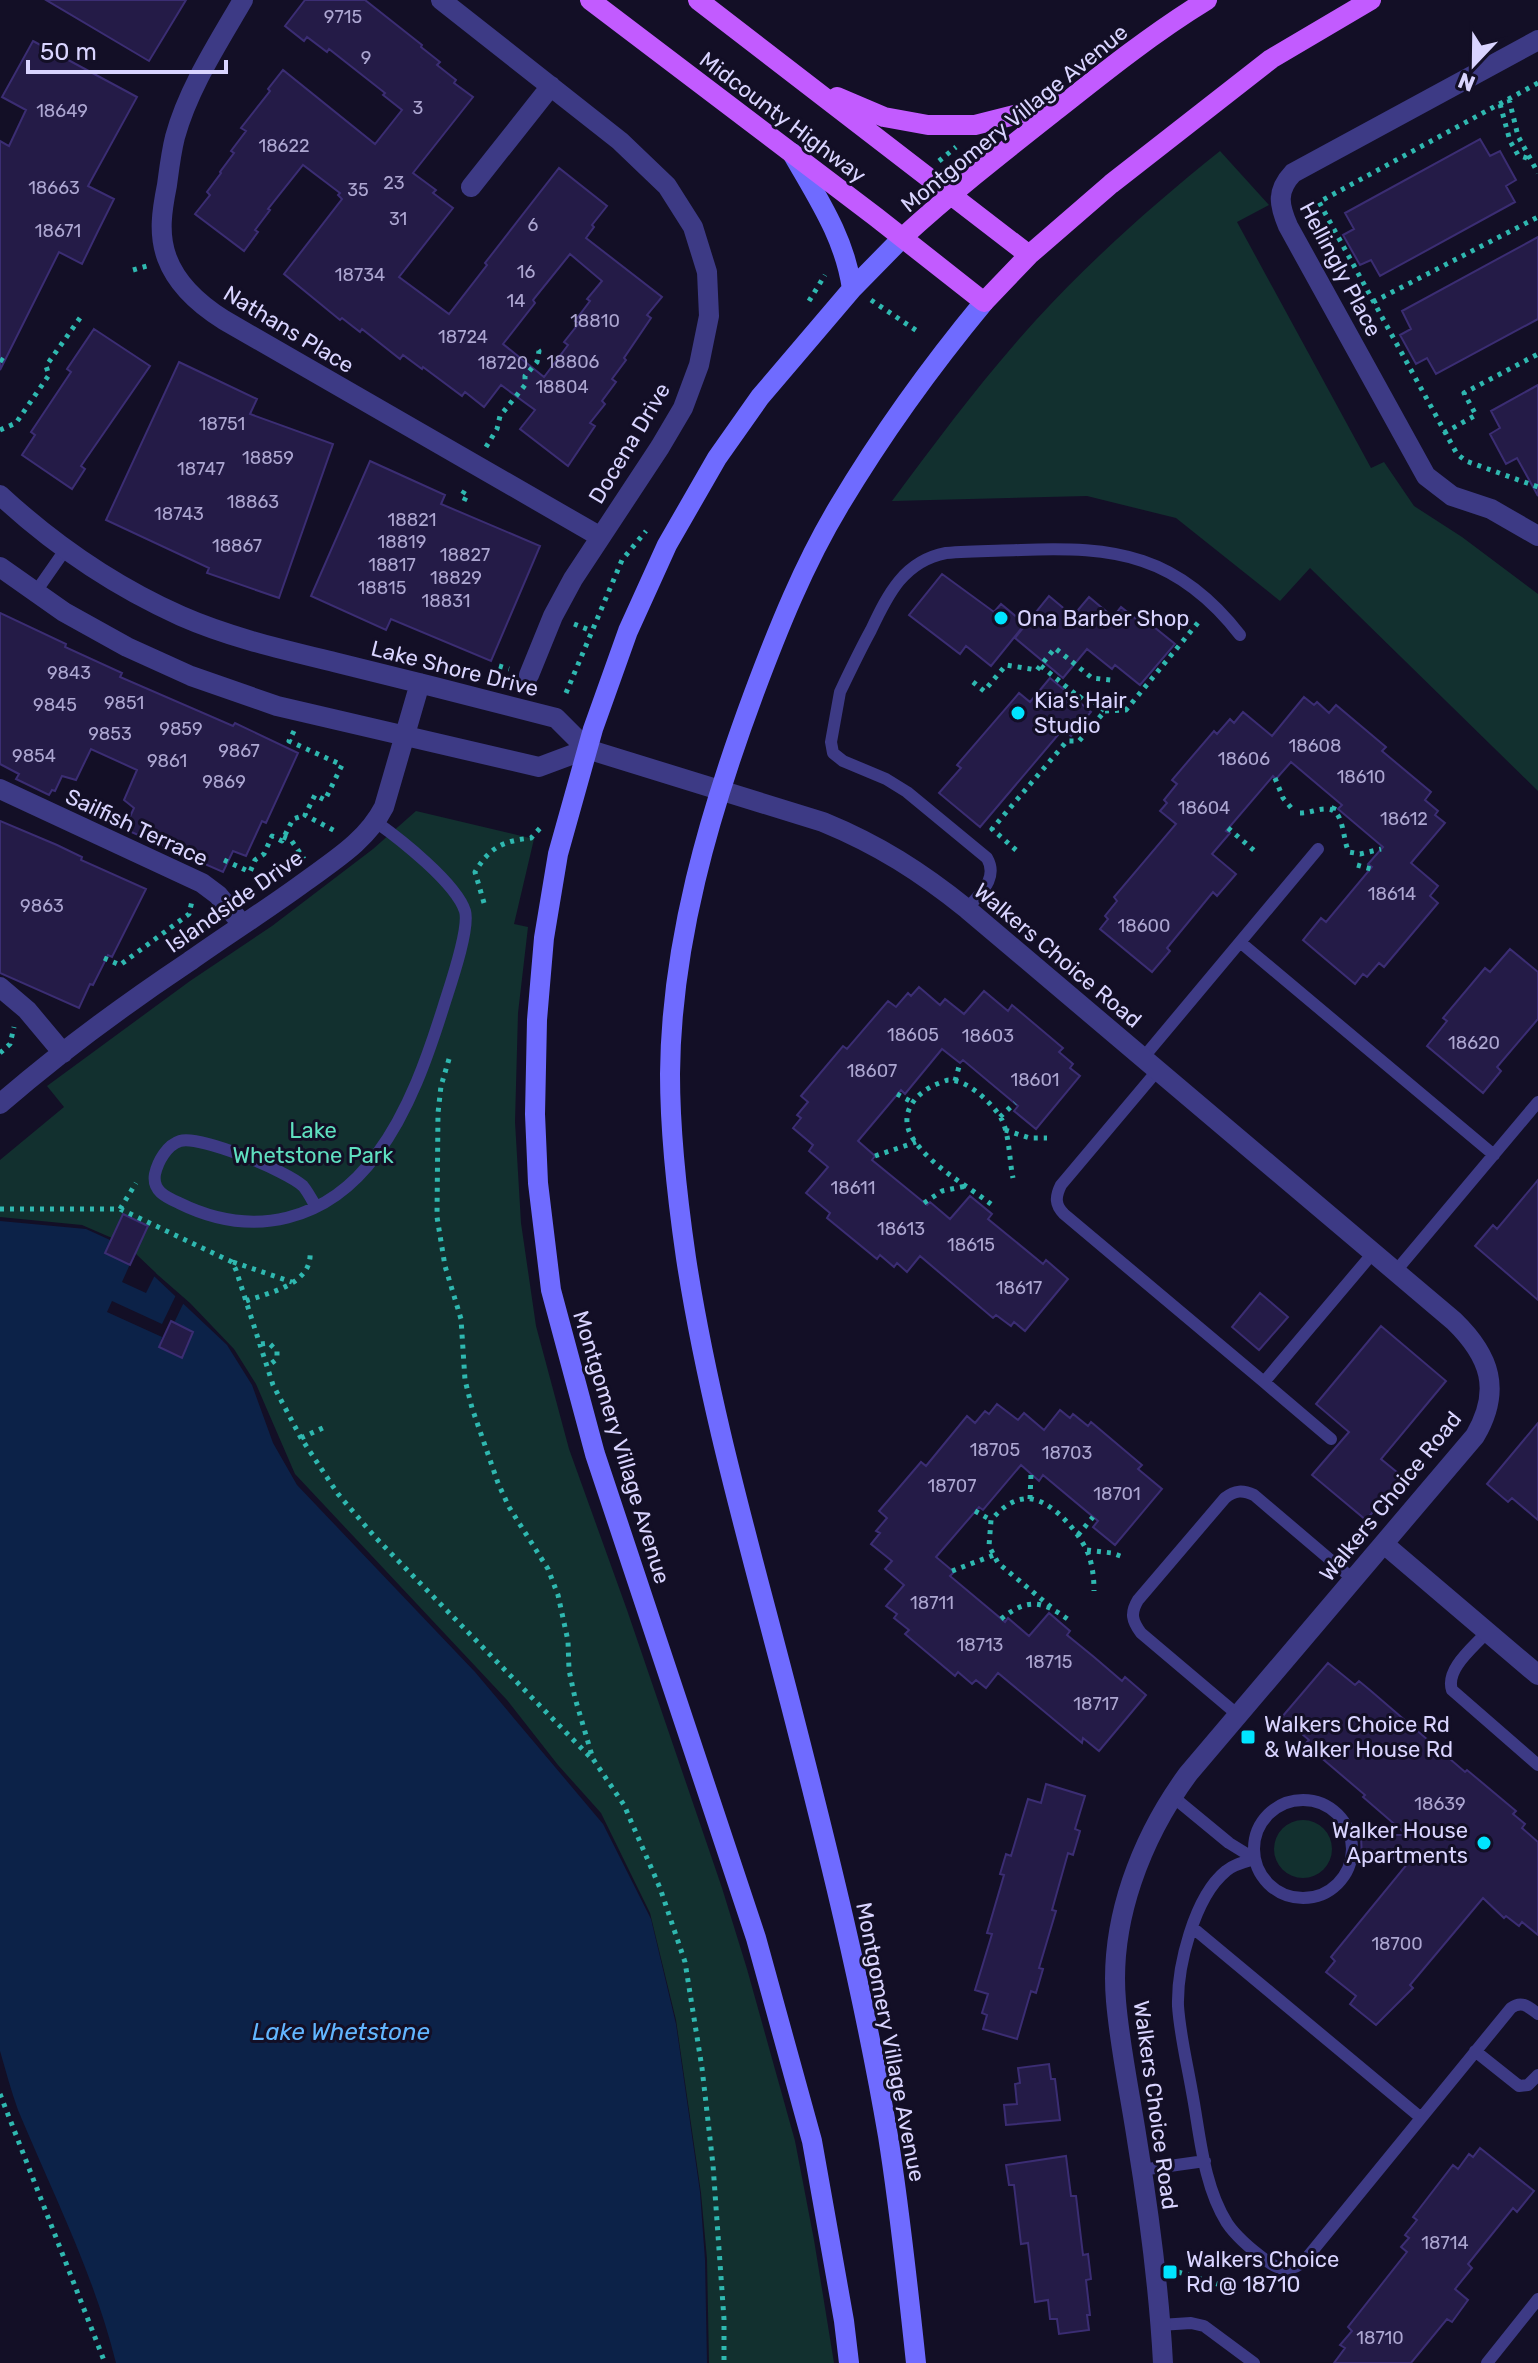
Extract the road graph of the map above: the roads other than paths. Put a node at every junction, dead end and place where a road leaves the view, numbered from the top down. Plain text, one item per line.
1 (243, 0) edge
2 (441, 0) edge
3 (590, 0) edge
4 (698, 0) edge
5 (1207, 0) edge
6 (1371, 0) edge
7 (1538, 40) edge
8 (551, 86) junction
9 (813, 88) junction
10 (1066, 102) junction
11 (792, 153) junction
12 (471, 187) dead end
13 (951, 194) junction
14 (903, 237) junction
15 (1029, 255) junction
16 (852, 289) junction
17 (984, 302) junction
18 (0, 495) edge
19 (599, 536) junction
20 (1538, 536) edge
21 (65, 550) junction
22 (0, 567) edge
23 (35, 593) junction
24 (1240, 635) dead end
25 (529, 675) dead end
26 (420, 683) junction
27 (406, 737) junction
28 (587, 749) junction
29 (0, 789) edge
30 (720, 790) junction
31 (376, 822) junction
32 (1318, 849) dead end
33 (967, 909) junction
34 (242, 924) junction
35 (1240, 942) junction
36 (0, 987) edge
37 (63, 1053) junction
38 (1150, 1065) junction
39 (1538, 1102) edge
40 (0, 1104) edge
41 (1494, 1155) junction
42 (316, 1207) junction
43 (1373, 1253) junction
44 (1395, 1272) junction
45 (1264, 1382) junction
46 (1331, 1439) dead end
47 (1384, 1544) junction
48 (1354, 1580) junction
49 (1487, 1632) junction
50 (1538, 1675) edge
51 (1238, 1715) junction
52 (1538, 1765) edge
53 (1172, 1796) junction
54 (1255, 1859) junction
55 (1193, 1928) junction
56 (1538, 2014) edge
57 (1475, 2051) junction
58 (1538, 2075) edge
59 (1420, 2117) junction
60 (1205, 2161) junction
61 (1141, 2170) junction
62 (1538, 2299) edge
63 (1160, 2325) junction
64 (849, 2363) edge
65 (916, 2363) edge
66 (1163, 2363) edge
67 (1254, 2363) edge
68 (1487, 2363) edge

1 - 19 street, Nathans Place
2 - 8 street, Docena Drive
3 - 11 main road, Midcounty Highway
4 - 9 main road, Midcounty Highway
5 - 10 main road, Montgomery Village Avenue
6 - 15 main road, Montgomery Village Avenue
7 - 20 street, Hellingly Place
8 - 12 street
8 - 19 street, Docena Drive
9 - 10 main road
9 - 13 main road, Midcounty Highway
10 - 13 main road, Montgomery Village Avenue
11 - 14 main road, Midcounty Highway
11 - 16 main road
13 - 14 main road, Montgomery Village Avenue
13 - 15 main road, Midcounty Highway
14 - 16 main road, Montgomery Village Avenue
14 - 17 main road, Midcounty Highway
15 - 17 main road, Montgomery Village Avenue
16 - 28 main road, Montgomery Village Avenue
17 - 30 main road, Montgomery Village Avenue
18 - 21 street, Lake Shore Drive
19 - 25 street, Docena Drive
21 - 23 lane
21 - 26 street, Lake Shore Drive
22 - 23 street
23 - 27 street
24 - 33 lane
26 - 27 street, Islandside Drive
26 - 28 street, Lake Shore Drive
27 - 28 street
27 - 31 street, Islandside Drive
28 - 30 street, Walkers Choice Road
28 - 64 main road, Montgomery Village Avenue
29 - 34 street, Sailfish Terrace
30 - 33 street, Walkers Choice Road
30 - 65 main road, Montgomery Village Avenue
31 - 34 street, Islandside Drive
31 - 42 lane
32 - 35 lane
33 - 38 street, Walkers Choice Road
34 - 37 street, Islandside Drive
35 - 38 lane
35 - 41 lane
36 - 37 street
37 - 40 street, Islandside Drive
38 - 43 street, Walkers Choice Road
38 - 45 lane
39 - 41 lane
41 - 44 lane
42 - 42 lane
43 - 44 street, Walkers Choice Road
43 - 45 lane
44 - 47 street, Walkers Choice Road
45 - 46 lane
47 - 48 street, Walkers Choice Road
47 - 49 street
48 - 51 street, Walkers Choice Road
48 - 51 lane
49 - 50 street
49 - 52 lane
51 - 53 street, Walkers Choice Road
53 - 54 lane
53 - 61 street, Walkers Choice Road
54 - 54 lane
54 - 55 lane
55 - 59 lane
55 - 60 lane
56 - 57 lane
57 - 58 lane
57 - 59 lane
59 - 60 lane
60 - 61 lane
61 - 63 street, Walkers Choice Road
62 - 68 lane
63 - 66 street, Walkers Choice Road
63 - 67 lane

